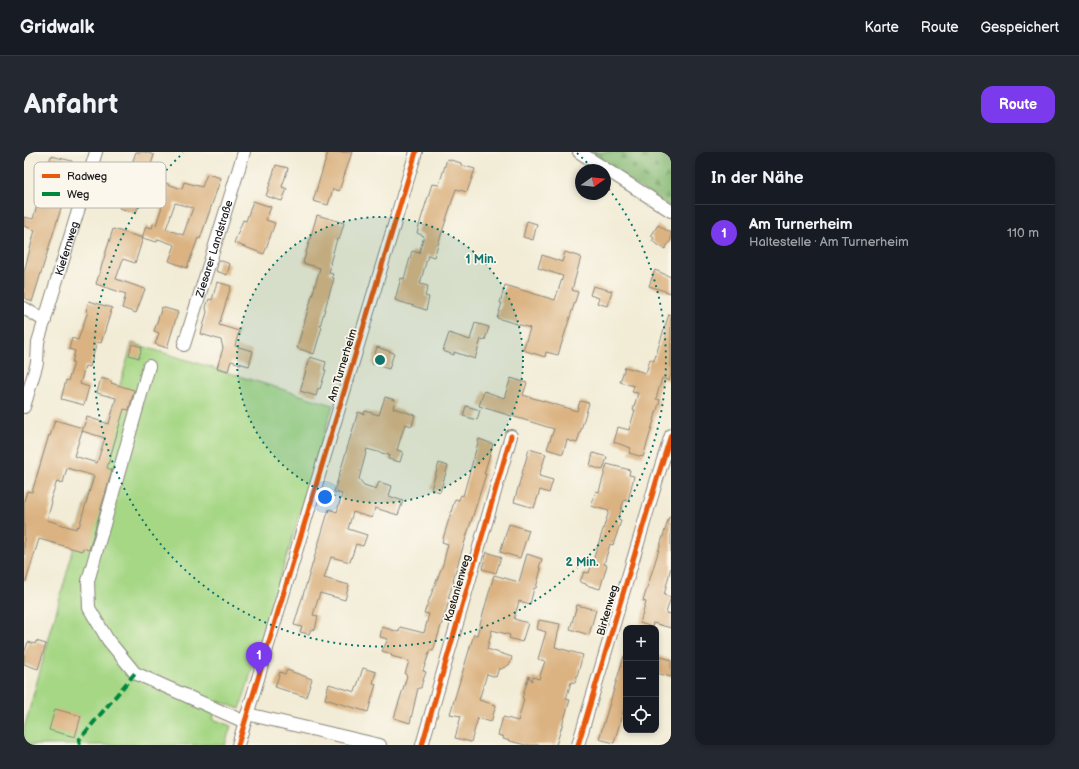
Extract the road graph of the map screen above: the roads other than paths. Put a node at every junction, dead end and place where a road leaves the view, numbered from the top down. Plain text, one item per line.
1 (96, 152) edge
2 (244, 152) edge
3 (416, 152) edge
4 (579, 152) edge
5 (93, 162) edge
6 (79, 208) edge
7 (671, 211) edge
8 (24, 308) edge
9 (44, 321) junction
10 (184, 345) dead end
11 (149, 366) dead end
12 (25, 401) edge
13 (671, 435) edge
14 (511, 436) dead end
15 (246, 718) junction
16 (238, 745) edge
17 (380, 745) edge
18 (422, 745) edge
19 (578, 745) edge

1 - 5 street, Kiefernweg
2 - 10 street, Ziesarer Landstraße
3 - 15 street, Am Turnerheim
4 - 7 street
6 - 9 street, Kiefernweg
8 - 9 street
9 - 12 street, Kiefernweg
11 - 15 street
13 - 19 street, Birkenweg
14 - 18 street, Kastanienweg
15 - 16 street, Am Turnerheim
15 - 17 street

